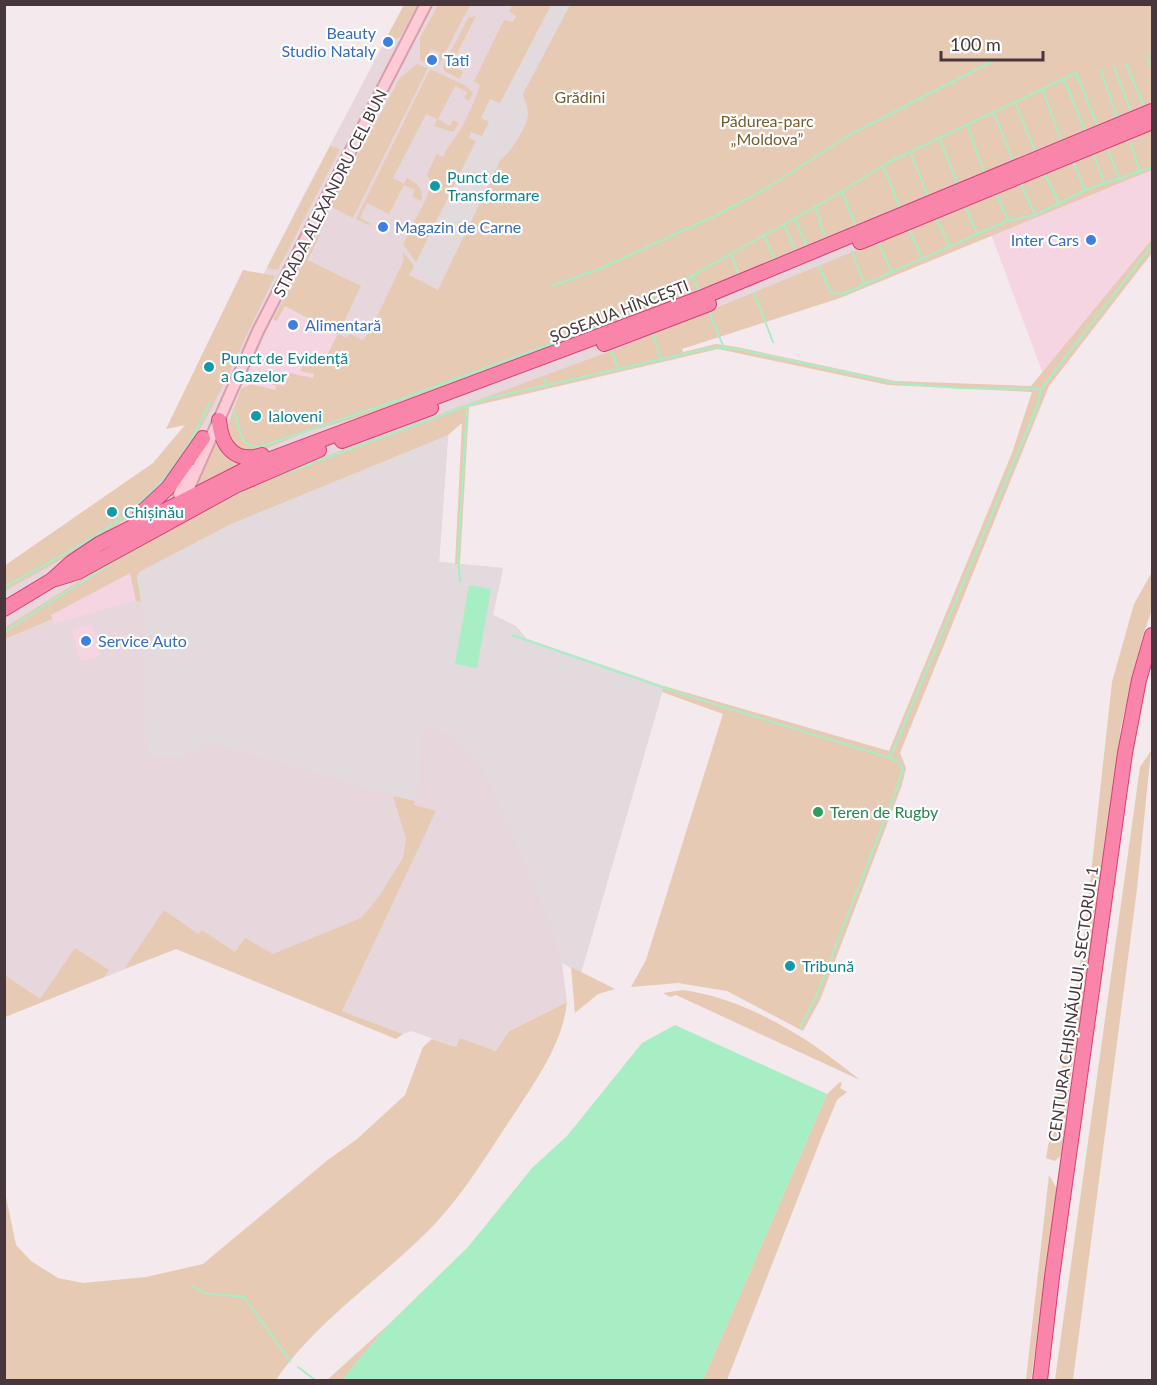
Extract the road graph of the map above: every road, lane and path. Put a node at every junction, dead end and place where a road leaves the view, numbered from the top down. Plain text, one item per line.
1 (426, 4) edge
2 (1152, 111) edge
3 (1152, 122) edge
4 (235, 381) junction
5 (432, 398) junction
6 (219, 420) junction
7 (203, 438) junction
8 (313, 452) junction
9 (184, 501) junction
10 (201, 504) junction
11 (107, 550) junction
12 (4, 609) edge
13 (1152, 635) edge
14 (1152, 663) edge
15 (1039, 1380) edge
16 (1049, 1380) edge

1 - 4 main road, STRADA ALEXANDRU CEL BUN
2 - 5 highway, ȘOSEAUA HÎNCEȘTI
3 - 8 highway, ȘOSEAUA HÎNCEȘTI
4 - 6 main road, STRADA ALEXANDRU CEL BUN
4 - 7 main road, STRADA ALEXANDRU CEL BUN
5 - 6 highway
5 - 9 highway, ȘOSEAUA HÎNCEȘTI
6 - 9 main road, STRADA ALEXANDRU CEL BUN
7 - 9 main road, STRADA ALEXANDRU CEL BUN
7 - 11 highway
8 - 9 highway
8 - 10 highway, ȘOSEAUA HÎNCEȘTI
9 - 10 highway
9 - 11 highway
10 - 11 highway, ȘOSEAUA HÎNCEȘTI
11 - 12 highway
13 - 15 highway, CENTURA CHIȘINĂULUI, SECTORUL 1
14 - 16 highway, CENTURA CHIȘINĂULUI, SECTORUL 1

